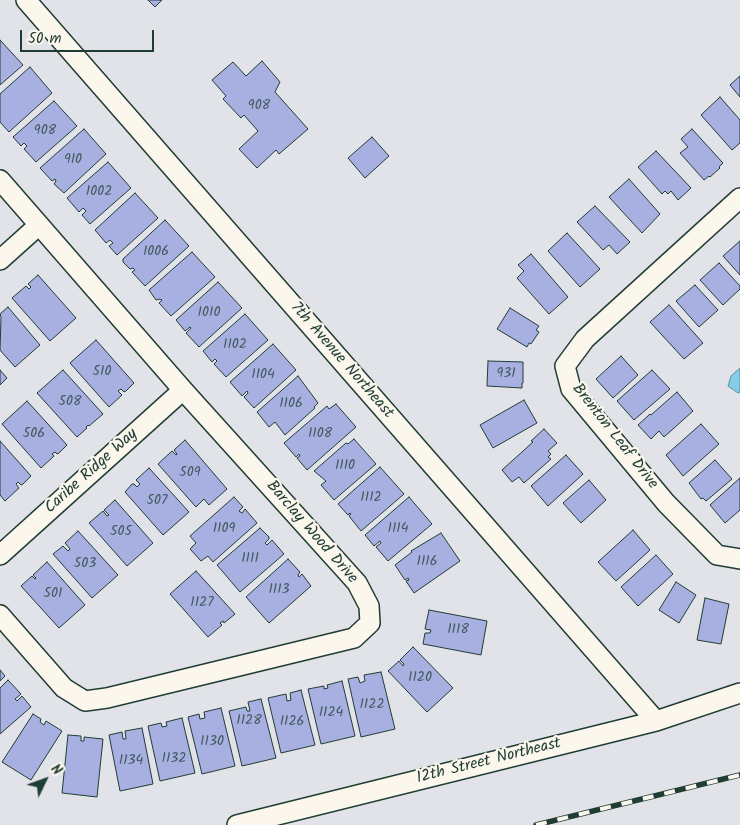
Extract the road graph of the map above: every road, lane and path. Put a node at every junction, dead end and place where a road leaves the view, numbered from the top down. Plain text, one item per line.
1 (26, 0) edge
2 (0, 180) edge
3 (740, 198) edge
4 (39, 225) junction
5 (0, 260) edge
6 (184, 390) junction
7 (0, 554) edge
8 (740, 559) edge
9 (0, 615) edge
10 (740, 693) edge
11 (656, 721) junction
12 (237, 825) edge

1 - 11 street, 7th Avenue Northeast
2 - 4 street, Barclay Wood Drive
3 - 8 street, Brenton Leaf Drive
4 - 5 street
4 - 6 street, Barclay Wood Drive
6 - 7 street, Caribe Ridge Way
6 - 9 street, Barclay Wood Drive
10 - 11 street, 12th Street Northeast
11 - 12 street, 12th Street Northeast

